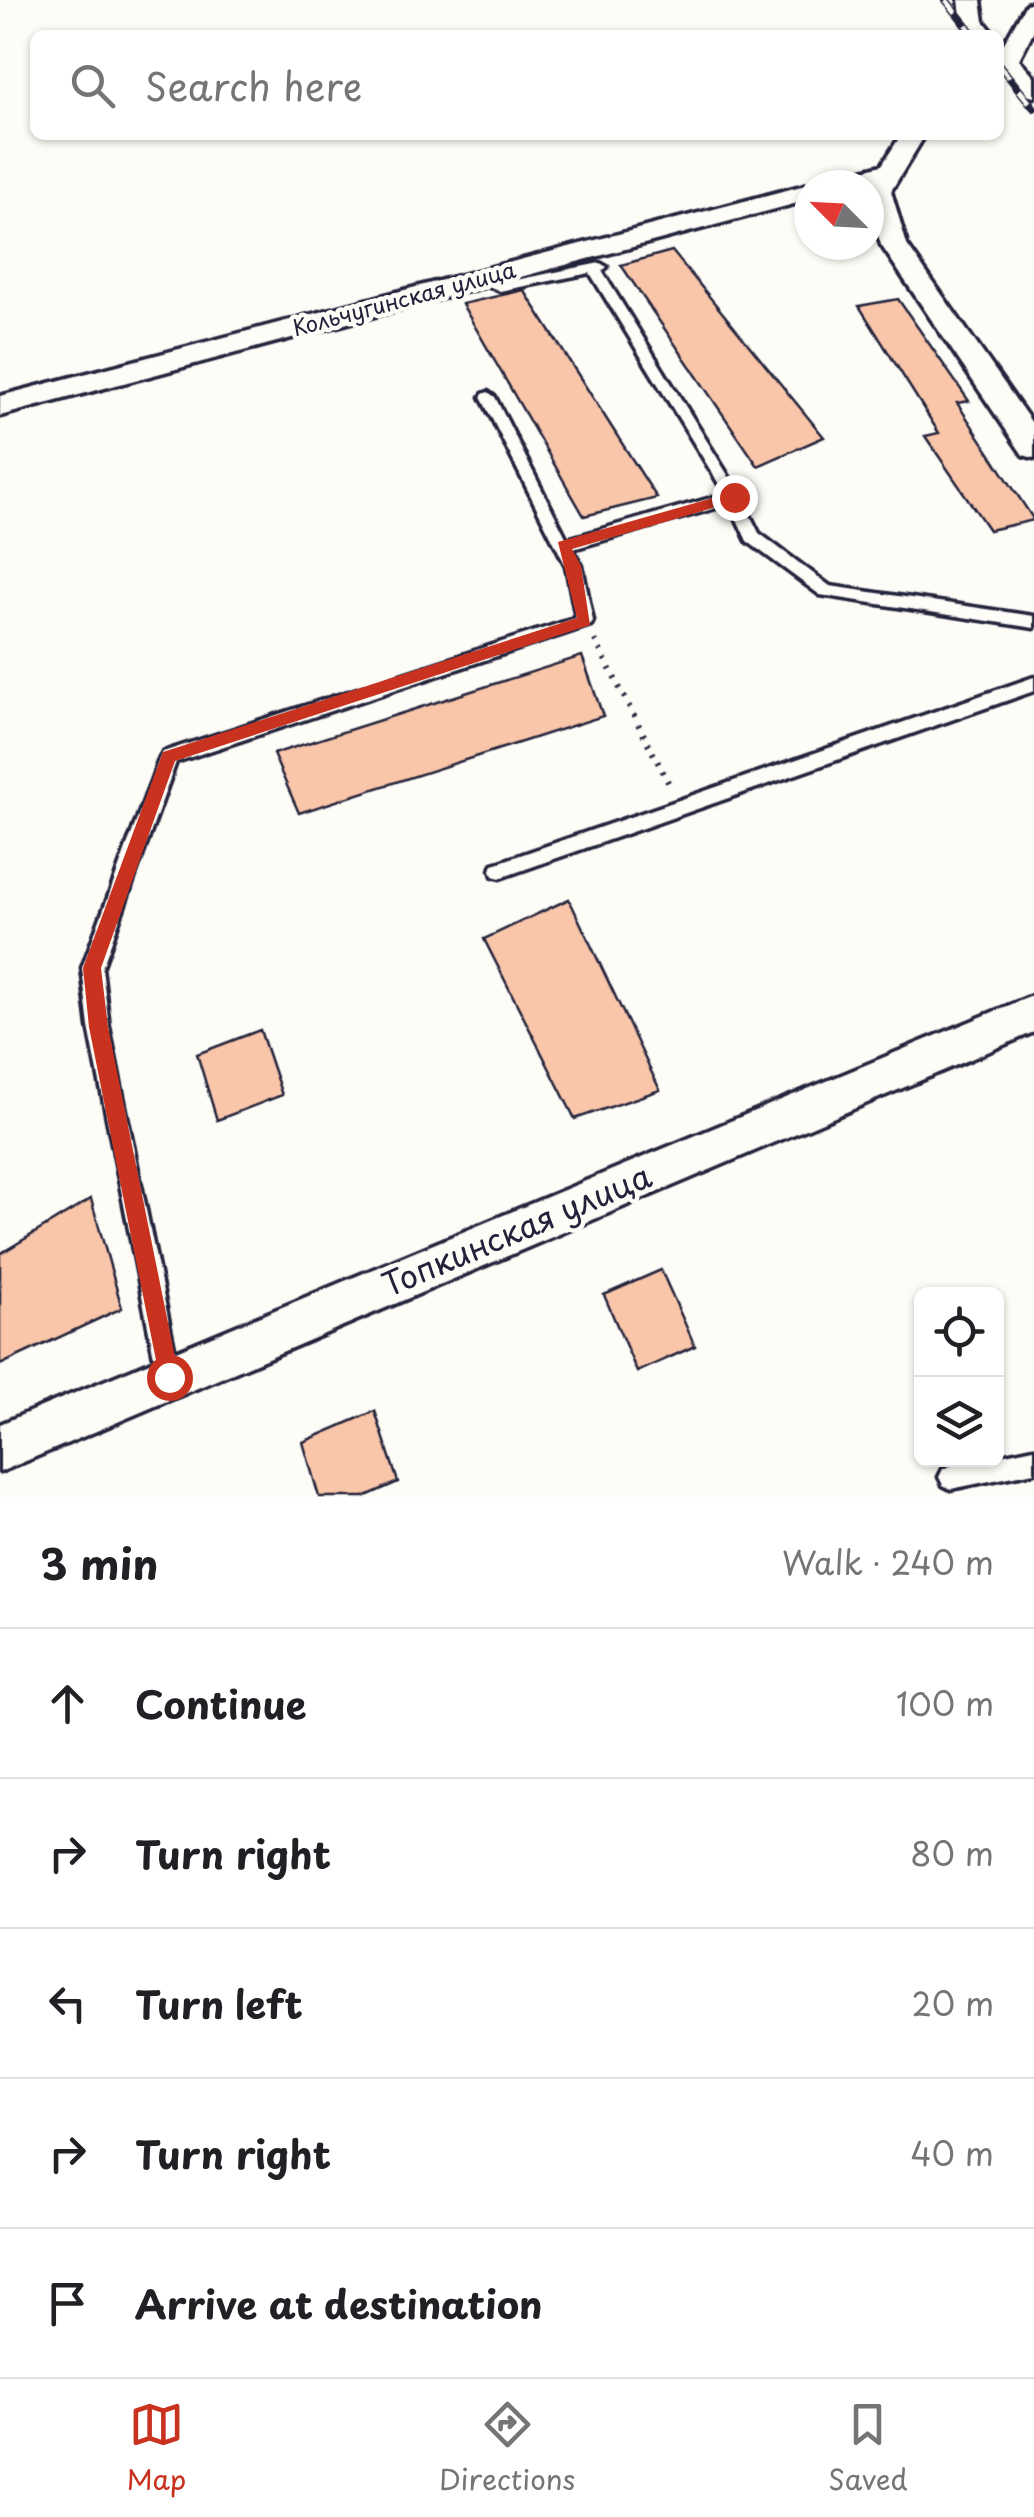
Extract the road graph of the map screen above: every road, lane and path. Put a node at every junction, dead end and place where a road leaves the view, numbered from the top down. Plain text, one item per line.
1 (970, 0) edge
2 (1034, 9) edge
3 (979, 30) edge
4 (1004, 54) edge
5 (1004, 57) edge
6 (1034, 90) edge
7 (910, 140) edge
8 (885, 180) joint
9 (794, 196) edge
10 (479, 279) junction
11 (488, 397) dead end
12 (0, 406) edge
13 (1034, 448) edge
14 (734, 497) junction
15 (563, 546) junction
16 (585, 621) junction
17 (1034, 622) edge
18 (1034, 684) edge
19 (681, 807) junction
20 (500, 870) dead end
21 (1034, 1014) edge
22 (169, 1377) junction
23 (0, 1448) edge
24 (1034, 1460) edge
25 (952, 1477) dead end

1 - 3 street
2 - 4 street
5 - 6 street
7 - 8 street
8 - 13 street
9 - 10 street, Кольчугинская улица
10 - 12 street, Кольчугинская улица
10 - 14 lane
11 - 15 lane
14 - 15 lane
14 - 17 lane
15 - 16 lane
16 - 19 path
16 - 22 lane
18 - 19 lane
19 - 20 lane
21 - 22 street, Топкинская улица
22 - 23 street, Топкинская улица
24 - 25 lane

